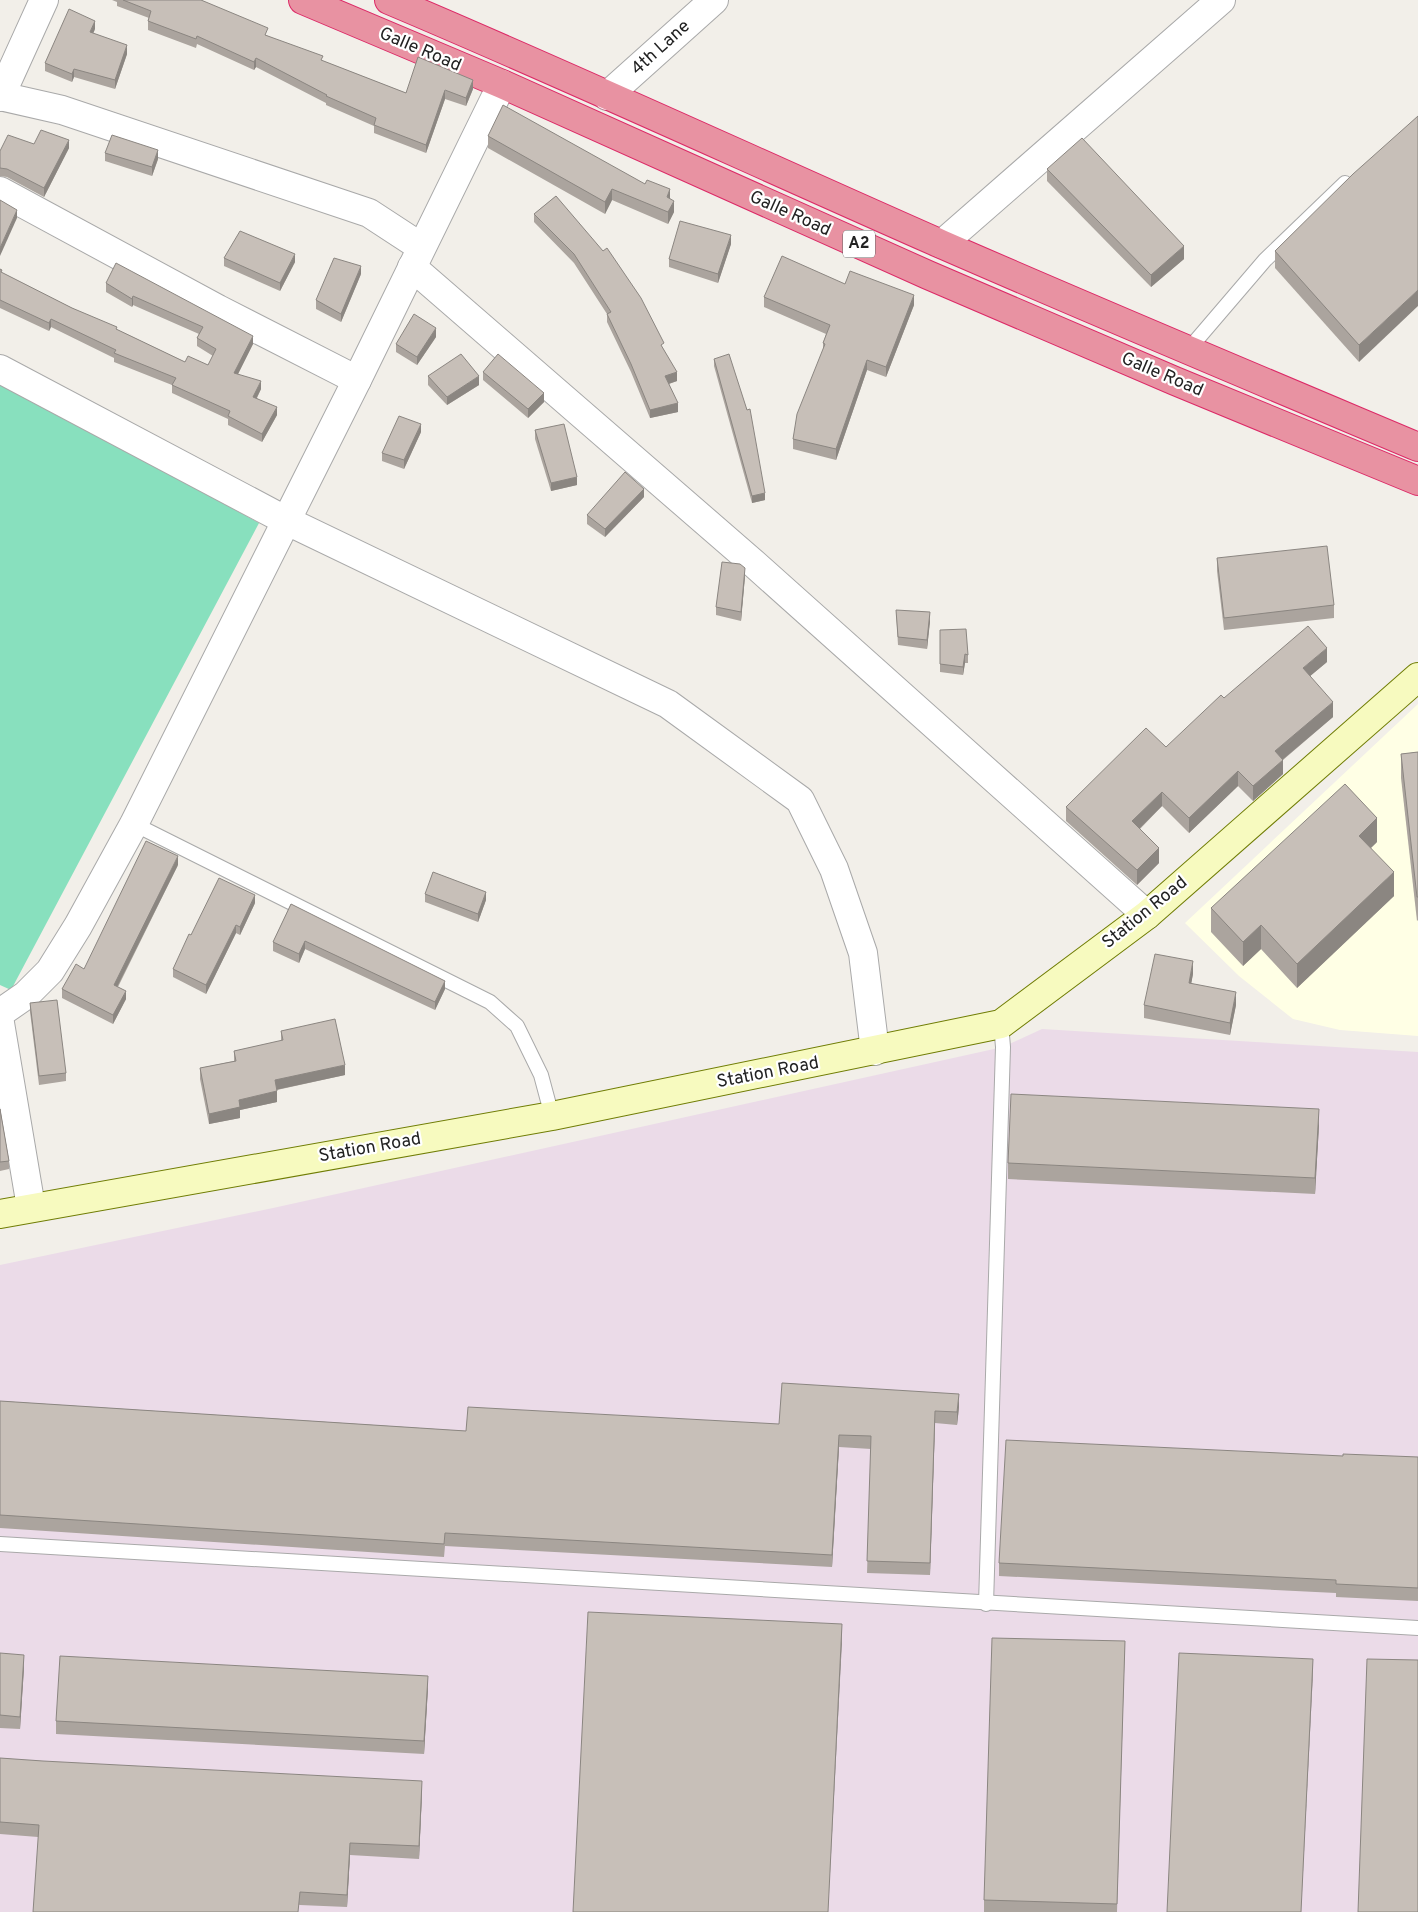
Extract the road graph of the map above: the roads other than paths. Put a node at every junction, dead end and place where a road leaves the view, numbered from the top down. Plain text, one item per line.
1 (44, 0) edge
2 (303, 0) edge
3 (389, 0) edge
4 (714, 0) edge
5 (1221, 0) edge
6 (502, 84) junction
7 (0, 96) edge
8 (607, 96) junction
9 (1352, 177) edge
10 (0, 191) edge
11 (942, 244) junction
12 (416, 257) junction
13 (1188, 350) junction
14 (0, 369) edge
15 (357, 380) junction
16 (1418, 447) edge
17 (1418, 482) edge
18 (285, 520) junction
19 (1418, 677) edge
20 (134, 824) junction
21 (1147, 915) junction
22 (0, 1013) edge
23 (0, 1023) edge
24 (1001, 1024) junction
25 (876, 1051) junction
26 (552, 1116) junction
27 (30, 1208) junction
28 (0, 1214) edge
29 (0, 1544) edge
30 (986, 1604) junction
31 (1418, 1628) edge

1 - 7 street
2 - 6 highway, Galle Road / A2
3 - 8 highway, Galle Road / A2
4 - 8 street, 4th Lane
5 - 11 street
6 - 12 street
6 - 17 highway, Galle Road / A2
7 - 12 street
8 - 11 highway, Galle Road / A2
9 - 13 lane
10 - 15 street
11 - 13 highway, Galle Road / A2
12 - 15 street
12 - 21 street
13 - 16 highway, Galle Road / A2
14 - 18 street
15 - 18 street
18 - 20 street
18 - 25 street
19 - 21 street, Station Road
20 - 22 street
20 - 26 lane
21 - 24 street, Station Road
23 - 27 street
24 - 25 street, Station Road
24 - 30 lane
25 - 26 street, Station Road
26 - 27 street, Station Road
27 - 28 street, Station Road
29 - 30 lane
30 - 31 lane

